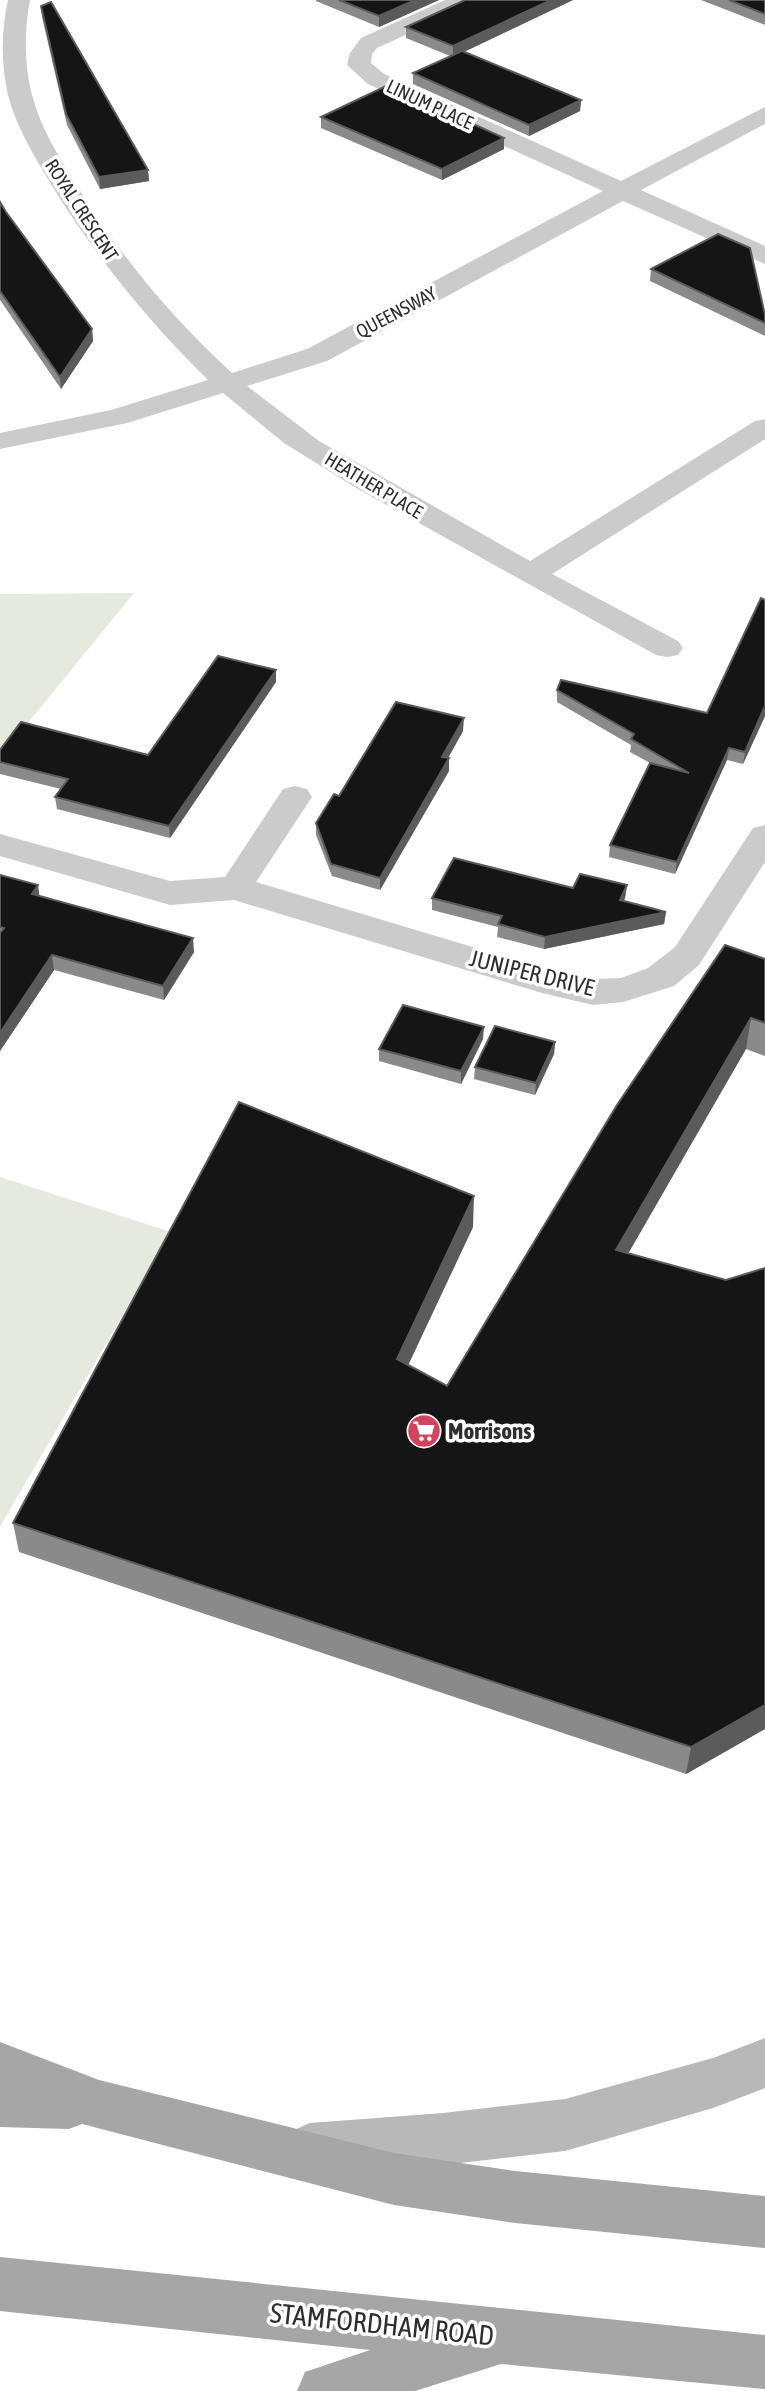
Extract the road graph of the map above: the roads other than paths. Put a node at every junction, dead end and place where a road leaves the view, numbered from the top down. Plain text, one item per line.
1 (19, 0) edge
2 (463, 0) edge
3 (765, 114) edge
4 (622, 192) junction
5 (765, 256) edge
6 (227, 383) junction
7 (765, 427) edge
8 (0, 441) edge
9 (531, 574) junction
10 (667, 648) dead end
11 (295, 797) dead end
12 (765, 836) edge
13 (0, 845) edge
14 (235, 888) junction
15 (765, 2063) edge
16 (0, 2067) edge
17 (0, 2102) edge
18 (99, 2105) junction
19 (277, 2151) junction
20 (765, 2222) edge
21 (0, 2284) edge
22 (504, 2337) junction
23 (765, 2362) edge
24 (324, 2391) edge

1 - 6 street, ROYAL CRESCENT
2 - 4 street, LINUM PLACE
3 - 4 street, QUEENSWAY
4 - 5 street
4 - 6 street, QUEENSWAY
6 - 8 street, QUEENSWAY
6 - 9 street, HEATHER PLACE
7 - 9 street
9 - 10 street, HEATHER PLACE
11 - 14 street
12 - 14 street, JUNIPER DRIVE
13 - 14 street, JUNIPER DRIVE
15 - 19 main road
16 - 18 main road
17 - 18 main road
18 - 19 main road
19 - 20 main road
21 - 22 main road, STAMFORDHAM ROAD
22 - 23 main road, STAMFORDHAM ROAD
22 - 24 main road

